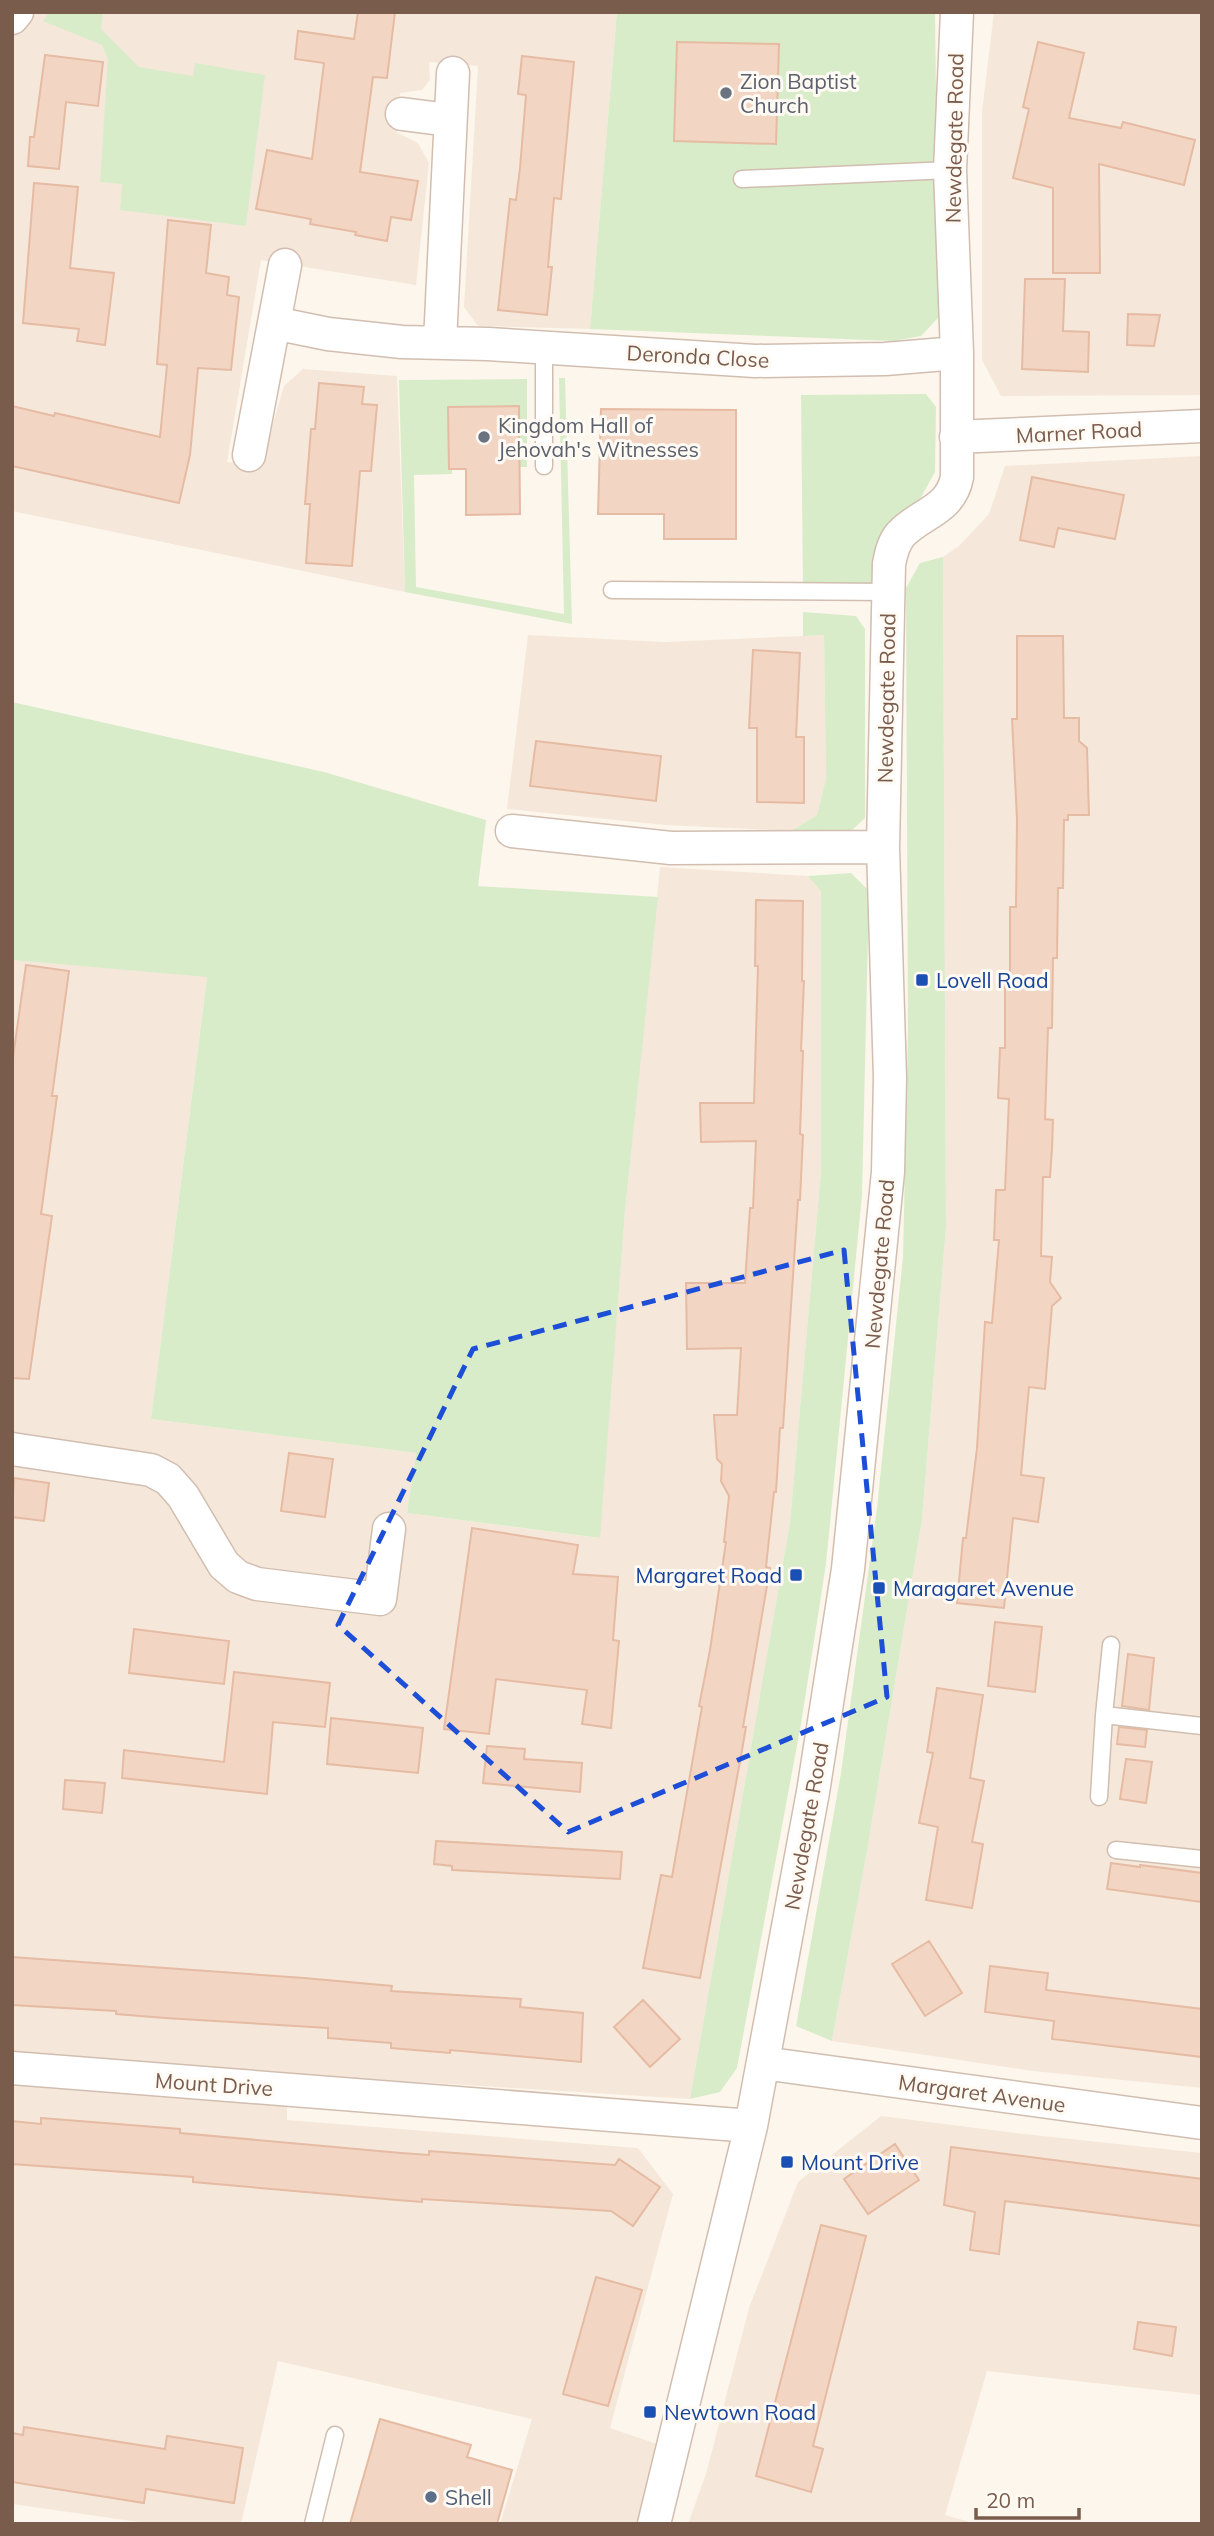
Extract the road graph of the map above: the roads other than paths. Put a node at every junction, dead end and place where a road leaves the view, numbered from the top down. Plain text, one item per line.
1 (17, 12) edge
2 (957, 12) edge
3 (12, 18) edge
4 (453, 73) dead end
5 (402, 114) dead end
6 (449, 120) junction
7 (950, 170) junction
8 (742, 179) dead end
9 (285, 265) dead end
10 (274, 323) junction
11 (440, 342) junction
12 (544, 347) junction
13 (957, 353) junction
14 (1202, 426) edge
15 (956, 438) junction
16 (249, 455) dead end
17 (544, 466) dead end
18 (612, 590) dead end
19 (888, 592) junction
20 (512, 831) dead end
21 (883, 847) junction
22 (12, 1449) edge
23 (389, 1530) dead end
24 (1111, 1645) dead end
25 (1104, 1715) junction
26 (1202, 1726) edge
27 (1099, 1797) dead end
28 (1116, 1850) dead end
29 (1202, 1859) edge
30 (763, 2063) junction
31 (12, 2068) edge
32 (1202, 2123) edge
33 (751, 2126) junction
34 (335, 2435) dead end
35 (313, 2524) edge
36 (654, 2524) edge

1 - 3 street
2 - 7 street, Newdegate Road
4 - 6 street
5 - 6 street
6 - 11 street
7 - 8 lane
7 - 13 street, Newdegate Road
9 - 10 street
10 - 11 street, Deronda Close
10 - 16 street
11 - 12 street, Deronda Close
12 - 13 street, Deronda Close
12 - 17 lane
13 - 15 street, Newdegate Road
14 - 15 street, Marner Road
15 - 19 street, Newdegate Road
18 - 19 lane
19 - 21 street, Newdegate Road
20 - 21 street
21 - 30 street, Newdegate Road
22 - 23 street
24 - 25 lane
25 - 26 lane
25 - 27 lane
28 - 29 lane
30 - 32 street, Margaret Avenue
30 - 33 street, Newdegate Road
31 - 33 street, Mount Drive
33 - 36 street, Newdegate Road
34 - 35 lane

